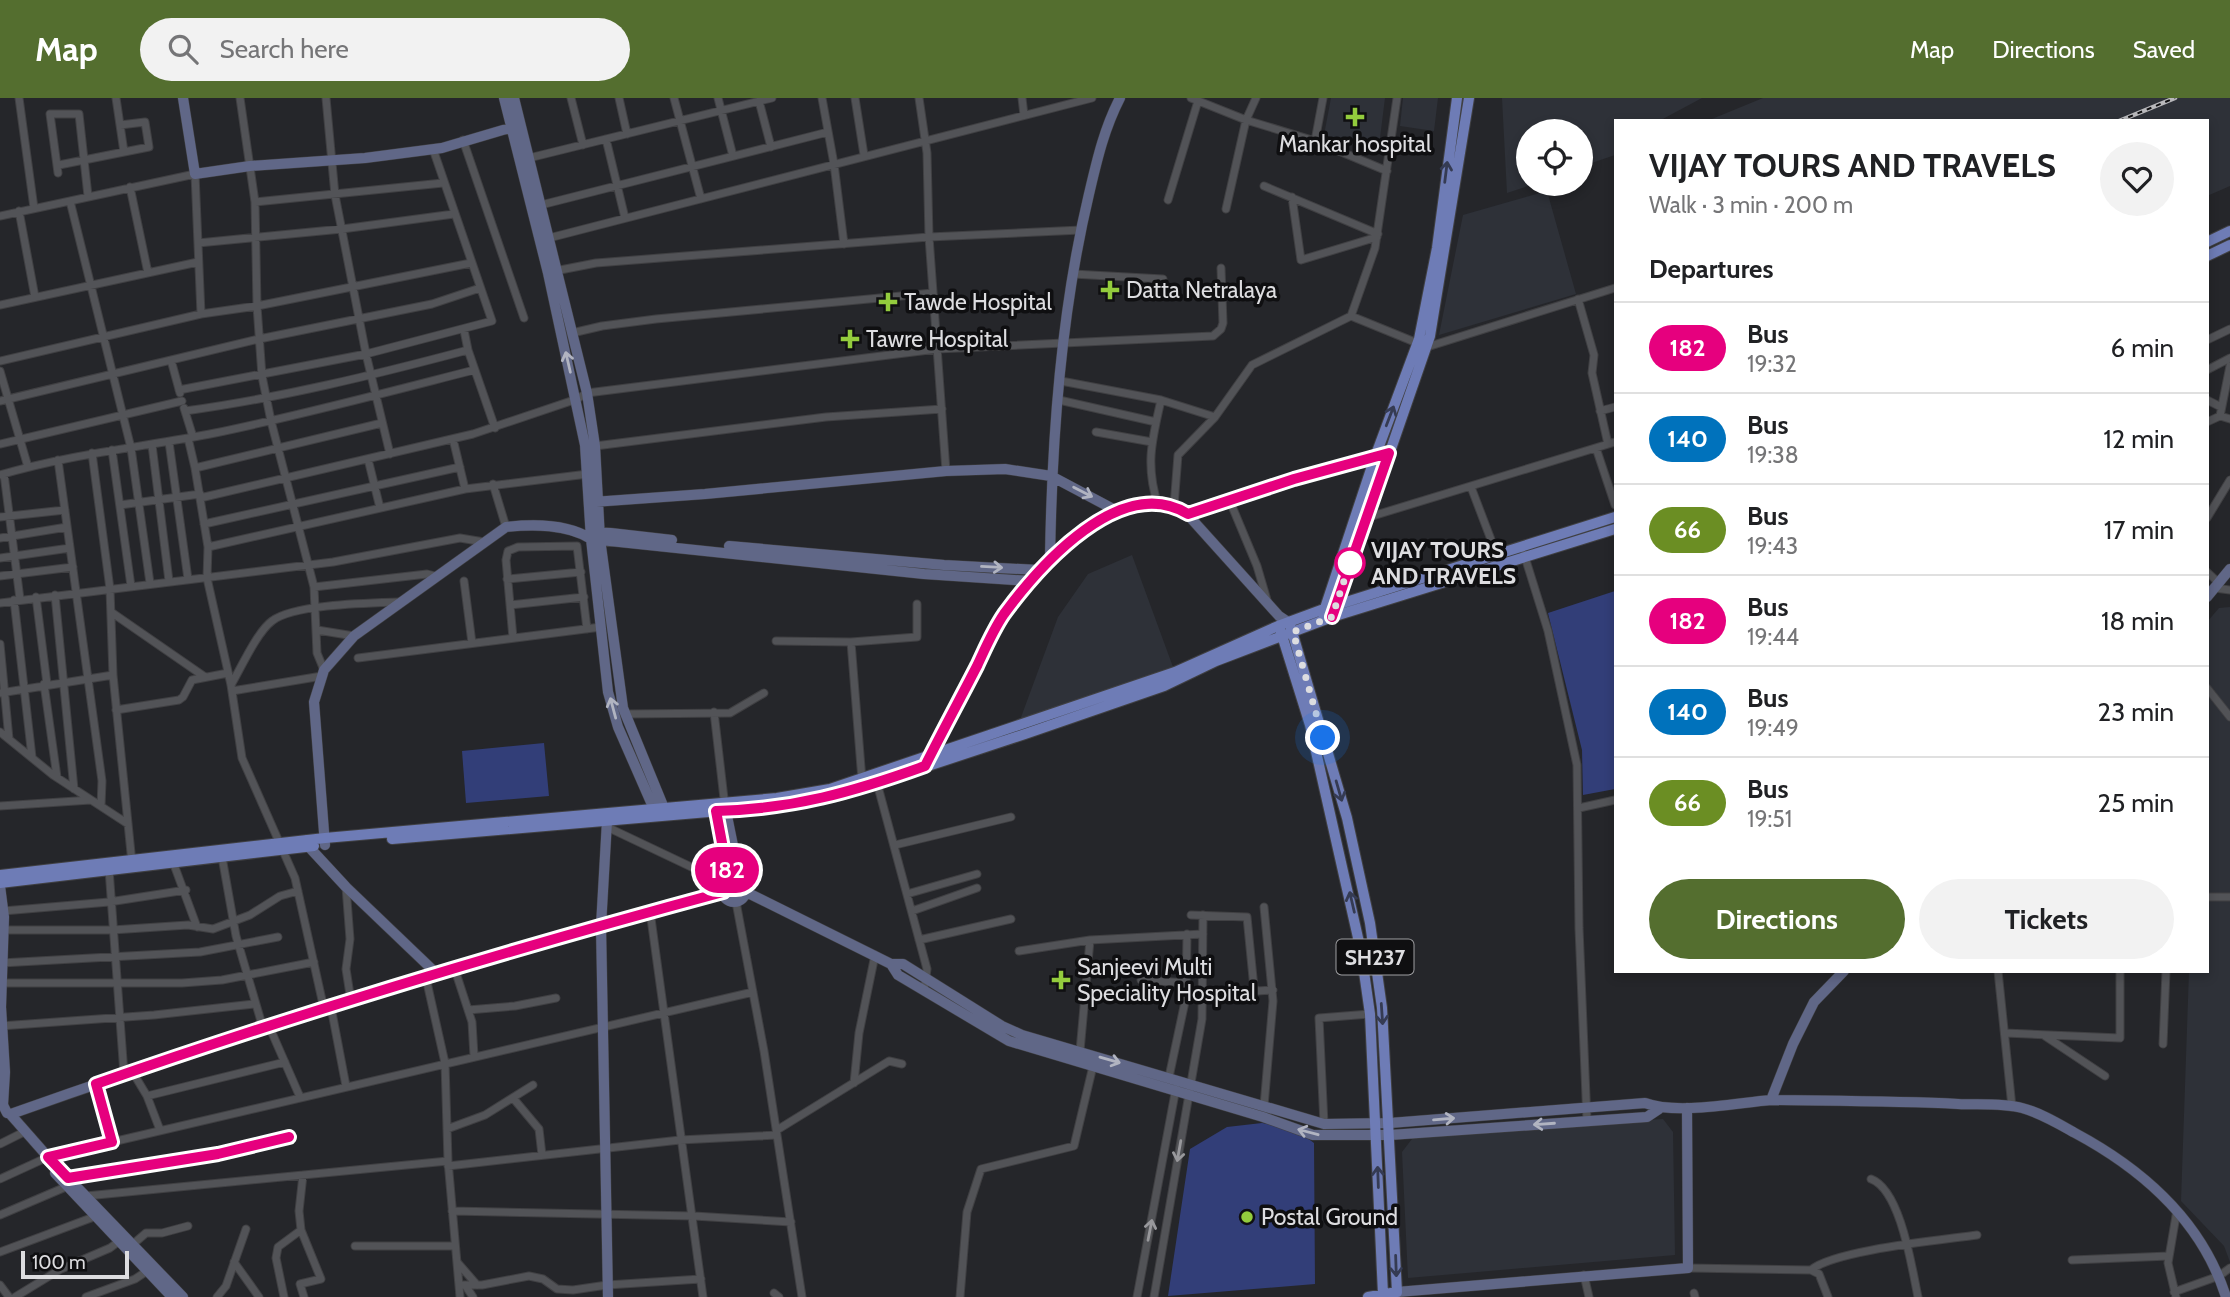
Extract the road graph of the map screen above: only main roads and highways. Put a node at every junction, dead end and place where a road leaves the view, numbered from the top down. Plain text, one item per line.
1 (1457, 98) edge
2 (1469, 98) edge
3 (2230, 231) edge
4 (2209, 241) edge
5 (2230, 245) edge
6 (2209, 255) edge
7 (1422, 346) junction
8 (1614, 517) edge
9 (1614, 528) edge
10 (1523, 551) junction
11 (1498, 559) junction
12 (1337, 605) junction
13 (1326, 616) junction
14 (1284, 626) junction
15 (928, 761) junction
16 (862, 783) junction
17 (661, 812) junction
18 (325, 841) junction
19 (282, 846) junction
20 (132, 863) junction
21 (0, 874) edge
22 (0, 884) edge
23 (1383, 1294) junction
24 (1368, 1297) edge

7 -> 1 main road
2 - 7 main road
3 - 4 main road
5 - 6 main road
7 - 12 main road
13 -> 7 main road
8 - 10 main road
9 - 10 main road
10 - 11 main road
11 - 12 main road
11 - 13 main road
12 - 13 main road
13 - 14 main road
14 - 15 main road
23 -> 14 main road
14 -> 23 main road, SH237
15 - 16 main road
15 - 16 main road
16 - 17 main road
17 - 18 main road
17 - 18 main road
18 - 19 main road
19 - 20 main road
19 - 20 main road
20 - 21 main road
20 - 22 main road
23 - 24 main road

